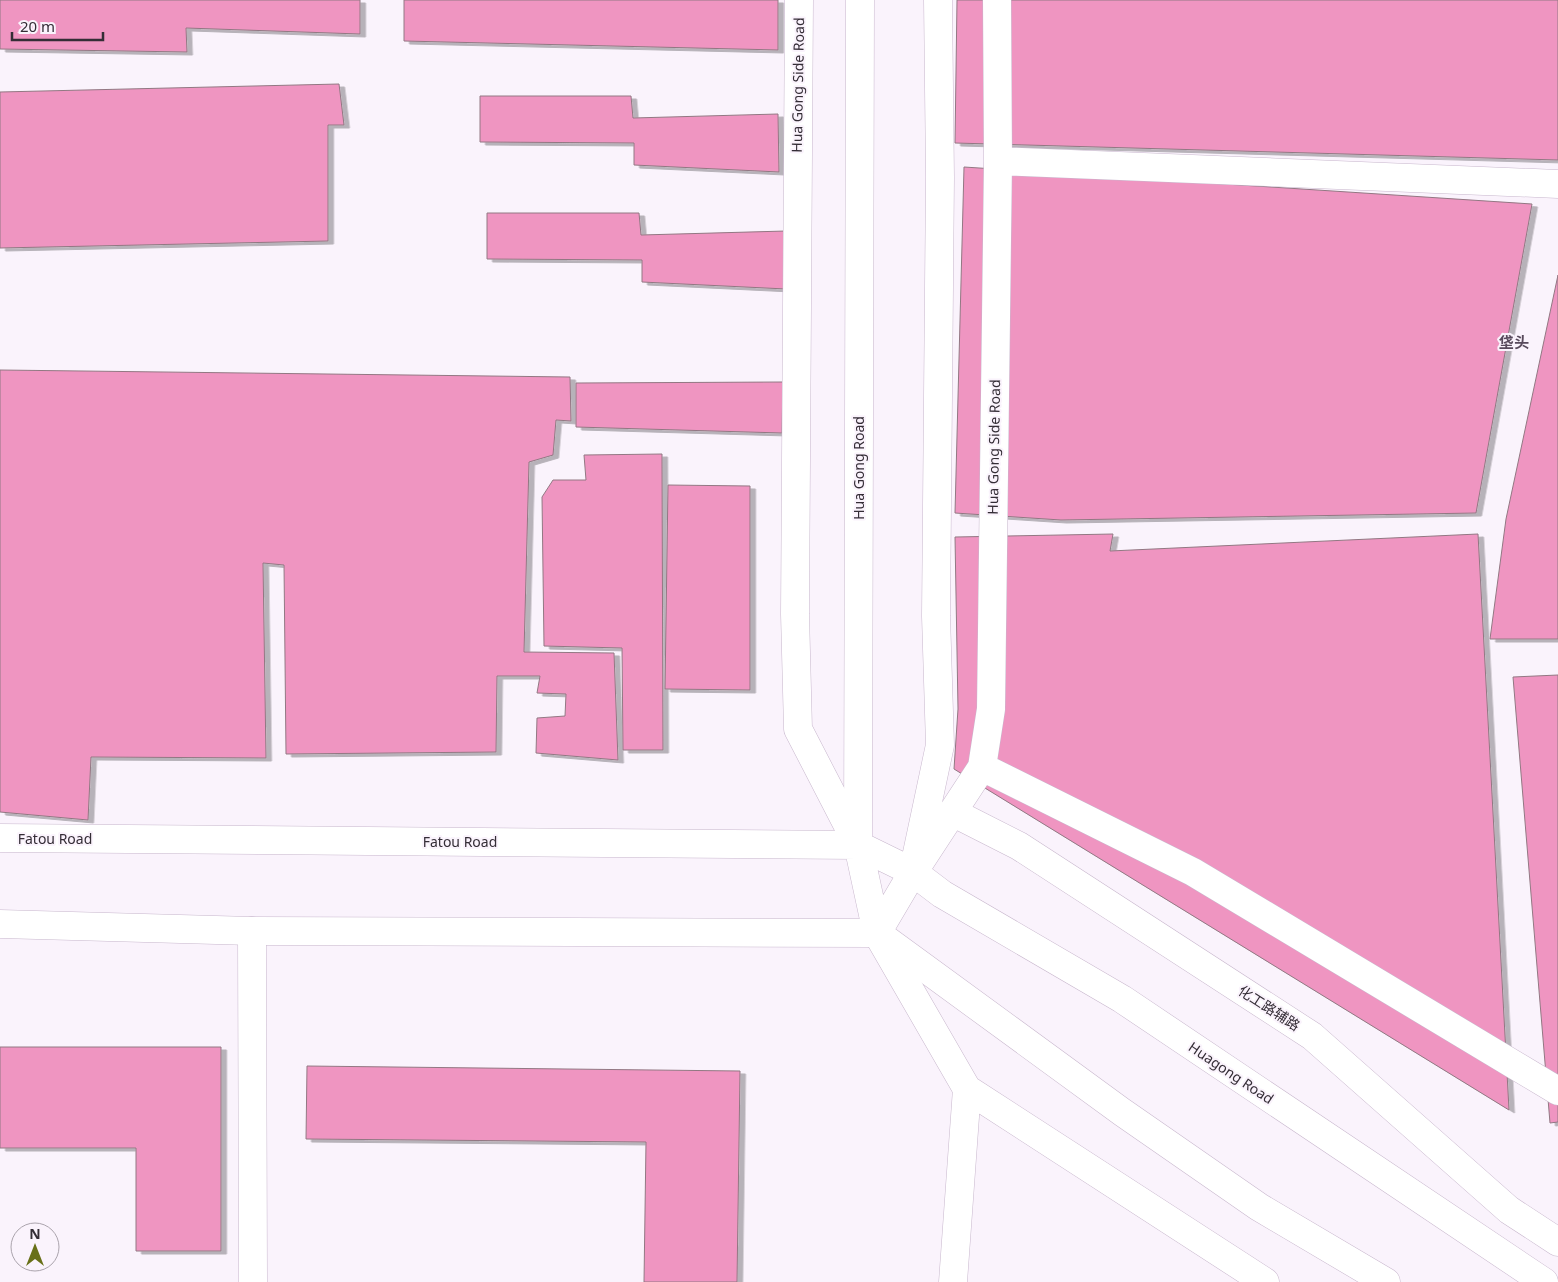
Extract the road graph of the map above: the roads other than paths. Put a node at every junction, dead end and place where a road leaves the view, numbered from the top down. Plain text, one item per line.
1 (799, 0) edge
2 (860, 0) edge
3 (938, 0) edge
4 (996, 0) edge
5 (998, 161) junction
6 (1558, 184) edge
7 (982, 767) junction
8 (952, 812) junction
9 (0, 838) edge
10 (858, 845) junction
11 (913, 872) junction
12 (0, 924) edge
13 (252, 931) junction
14 (877, 933) junction
15 (967, 1089) junction
16 (1558, 1092) edge
17 (1558, 1242) edge
18 (253, 1282) edge
19 (953, 1282) edge
20 (1265, 1282) edge
21 (1386, 1282) edge
22 (1544, 1282) edge

1 - 10 main road, Hua Gong Side Road
2 - 10 main road, Hua Gong Road
3 - 11 main road
4 - 5 main road, Hua Gong Side Road
5 - 6 main road
5 - 7 main road, Hua Gong Side Road
7 - 8 main road, Hua Gong Side Road
7 - 16 main road
8 - 11 main road, Hua Gong Side Road
8 - 17 main road, 化工路辅路
9 - 10 main road, Fatou Road
10 - 11 main road, Fatou Road
10 - 14 main road, Hua Gong Road
11 - 14 main road, Hua Gong Side Road
11 - 22 main road, Huagong Road
12 - 13 main road
13 - 14 main road
13 - 18 main road
14 - 15 main road
14 - 21 main road
15 - 19 main road
15 - 20 main road

